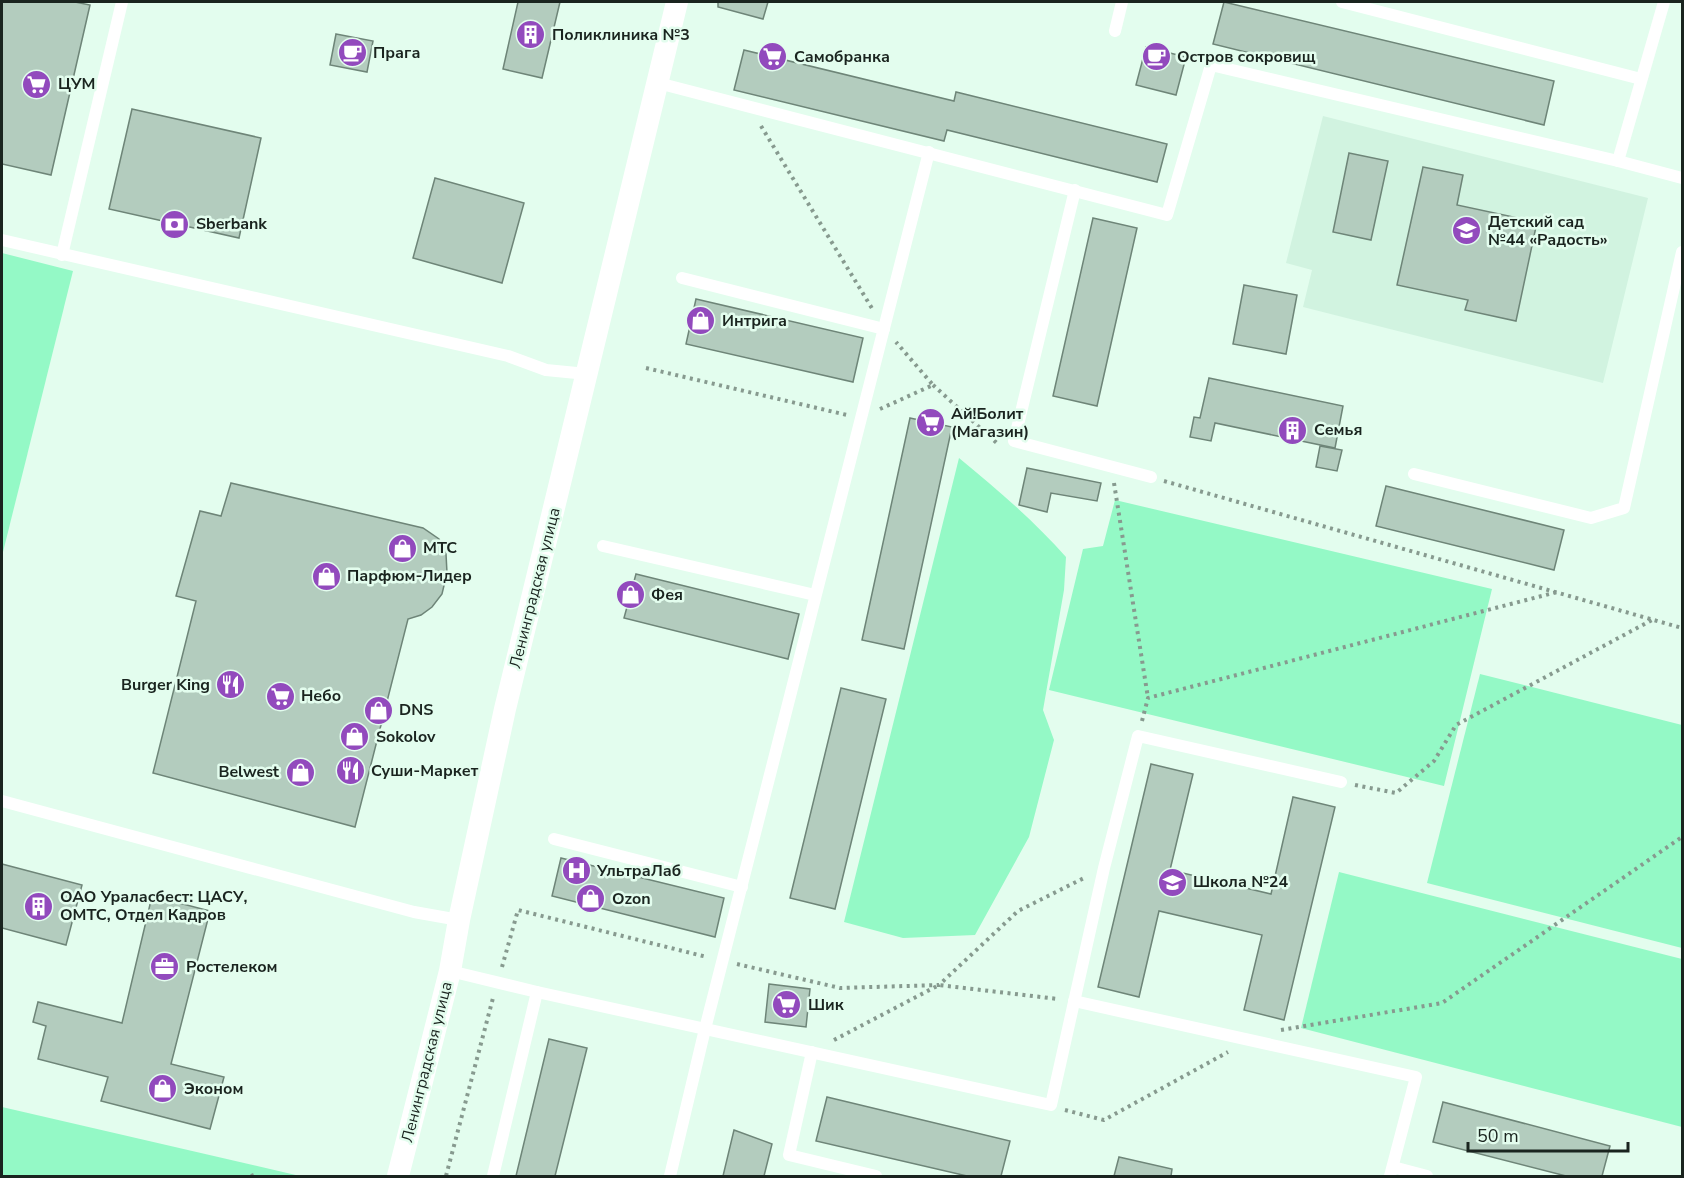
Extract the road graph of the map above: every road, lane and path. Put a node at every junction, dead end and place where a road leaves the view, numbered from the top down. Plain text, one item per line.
1 (122, 2) edge
2 (677, 2) edge
3 (1122, 2) edge
4 (1342, 2) edge
5 (1664, 2) edge
6 (1116, 31) dead end
7 (1641, 79) junction
8 (658, 83) junction
9 (750, 108) junction
10 (929, 152) junction
11 (1618, 161) junction
12 (1683, 178) edge
13 (1075, 190) junction
14 (2, 240) edge
15 (1683, 252) edge
16 (62, 255) junction
17 (682, 278) dead end
18 (884, 329) junction
19 (646, 368) dead end
20 (587, 375) junction
21 (933, 385) junction
22 (861, 418) junction
23 (1001, 447) dead end
24 (1112, 466) junction
25 (1414, 474) dead end
26 (1151, 477) joint
27 (603, 546) dead end
28 (1557, 592) junction
29 (815, 595) junction
30 (1652, 620) junction
31 (1683, 628) edge
32 (1148, 698) junction
33 (1138, 736) junction
34 (1341, 782) joint
35 (2, 801) edge
36 (1683, 837) edge
37 (554, 839) dead end
38 (1104, 868) junction
39 (742, 887) junction
40 (518, 910) dead end
41 (459, 920) junction
42 (450, 971) junction
43 (498, 981) junction
44 (939, 985) junction
45 (537, 992) junction
46 (1074, 1001) junction
47 (705, 1029) junction
48 (1281, 1030) dead end
49 (1251, 1040) junction
50 (812, 1052) junction
51 (1063, 1110) dead end
52 (1392, 1172) edge
53 (398, 1176) edge
54 (446, 1176) edge
55 (493, 1176) edge
56 (670, 1176) edge
57 (876, 1176) edge
58 (1427, 1176) edge

1 - 16 lane
2 - 8 street, Ленинградская улица
3 - 6 lane
4 - 7 lane
5 - 7 lane
7 - 11 lane
8 - 9 lane
8 - 20 street, Ленинградская улица
9 - 10 lane
9 - 18 path
10 - 13 lane
10 - 18 lane
11 - 12 lane
11 - 13 lane
13 - 24 lane
14 - 16 lane
15 - 25 lane
16 - 20 lane
17 - 18 lane
18 - 21 path
18 - 22 lane
19 - 22 path
20 - 41 street, Ленинградская улица
21 - 22 path
21 - 23 path
22 - 29 lane
24 - 26 lane
24 - 32 path
26 - 28 path
27 - 29 lane
28 - 30 path
28 - 32 path
29 - 39 lane
30 - 31 path
30 - 34 path
32 - 33 path
33 - 34 lane
33 - 38 lane
35 - 41 lane
36 - 48 path
37 - 39 lane
38 - 44 path
38 - 46 lane
39 - 47 lane
40 - 43 path
41 - 42 street, Ленинградская улица
42 - 43 lane
42 - 53 street, Ленинградская улица
43 - 45 lane
43 - 54 path
44 - 46 path
44 - 50 path
45 - 47 lane
45 - 55 lane
46 - 49 lane
46 - 50 lane
47 - 50 lane
47 - 56 lane
49 - 51 path
49 - 52 lane
50 - 57 lane
52 - 58 lane

